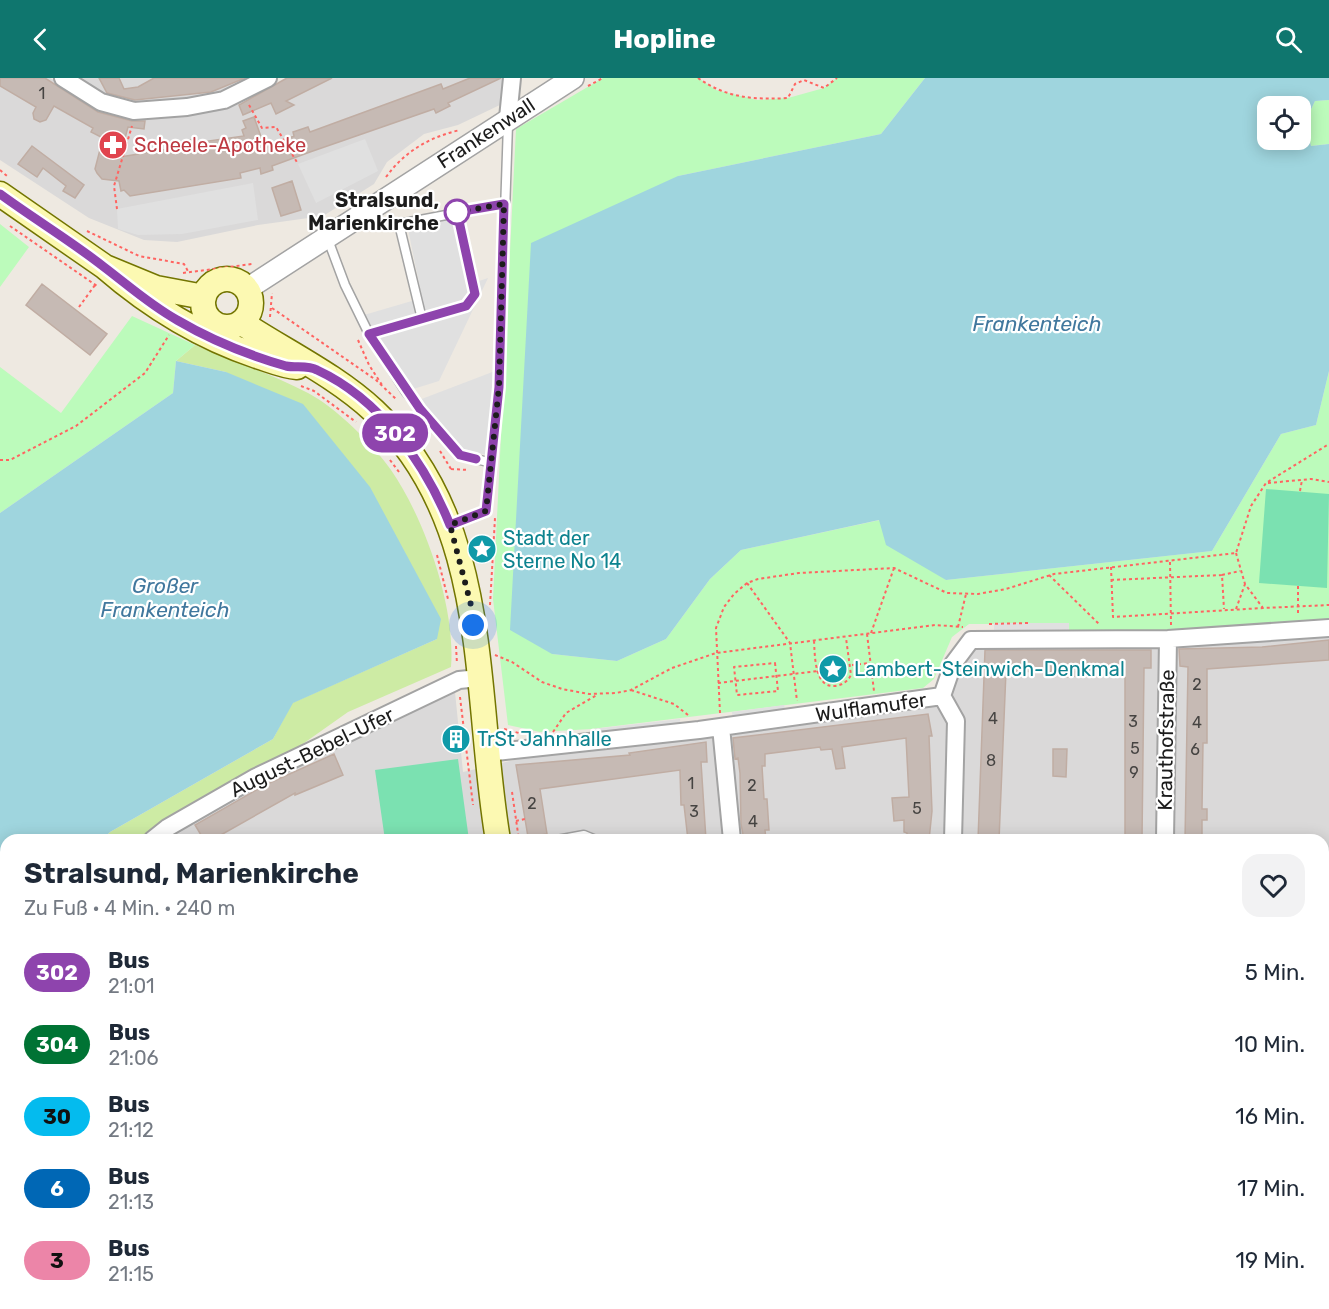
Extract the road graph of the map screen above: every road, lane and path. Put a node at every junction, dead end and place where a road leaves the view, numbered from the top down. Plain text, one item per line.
1 (63, 78) edge
2 (268, 78) edge
3 (512, 78) edge
4 (573, 78) edge
5 (698, 78) edge
6 (837, 78) edge
7 (242, 93) junction
8 (134, 111) junction
9 (508, 118) junction
10 (298, 165) dead end
11 (0, 194) edge
12 (504, 204) junction
13 (117, 209) dead end
14 (457, 212) junction
15 (82, 229) dead end
16 (327, 237) junction
17 (256, 264) dead end
18 (100, 276) junction
19 (247, 289) junction
20 (272, 290) dead end
21 (204, 297) junction
22 (79, 307) dead end
23 (272, 308) dead end
24 (423, 319) junction
25 (242, 323) junction
26 (174, 327) dead end
27 (369, 334) junction
28 (315, 368) junction
29 (292, 382) dead end
30 (358, 424) dead end
31 (1329, 444) edge
32 (389, 459) dead end
33 (0, 460) edge
34 (492, 463) junction
35 (403, 477) dead end
36 (1302, 480) junction
37 (1329, 482) edge
38 (1266, 483) junction
39 (1300, 491) dead end
40 (450, 525) junction
41 (436, 549) dead end
42 (1236, 553) junction
43 (1170, 562) junction
44 (1111, 567) junction
45 (894, 568) junction
46 (1240, 570) junction
47 (1050, 575) junction
48 (1222, 575) junction
49 (1170, 578) junction
50 (1112, 580) junction
51 (747, 584) junction
52 (1245, 584) junction
53 (1298, 586) dead end
54 (966, 594) junction
55 (448, 602) dead end
56 (1329, 605) edge
57 (1298, 606) junction
58 (1263, 608) junction
59 (1236, 609) junction
60 (1224, 610) junction
61 (1171, 613) junction
62 (1298, 618) dead end
63 (1031, 623) dead end
64 (986, 624) dead end
65 (1092, 626) dead end
66 (958, 627) junction
67 (1329, 628) edge
68 (1170, 632) junction
69 (962, 633) dead end
70 (869, 634) junction
71 (455, 635) dead end
72 (846, 638) junction
73 (814, 641) junction
74 (790, 643) junction
75 (716, 653) junction
76 (494, 655) dead end
77 (457, 659) dead end
78 (870, 663) junction
79 (851, 665) junction
80 (818, 671) junction
81 (794, 674) junction
82 (777, 676) junction
83 (469, 679) junction
84 (735, 681) junction
85 (718, 683) junction
86 (631, 690) junction
87 (600, 693) junction
88 (942, 696) junction
89 (876, 706) junction
90 (799, 717) junction
91 (721, 728) junction
92 (699, 730) junction
93 (553, 739) dead end
94 (487, 753) junction
95 (511, 786) dead end
96 (474, 809) dead end
97 (525, 819) dead end
98 (516, 821) junction
99 (159, 834) edge
100 (497, 834) edge
101 (518, 834) edge
102 (731, 834) edge
103 (953, 834) edge
104 (1165, 834) edge

1 - 8 street
2 - 7 street
3 - 9 street
4 - 9 street, Frankenwall
5 - 6 path
7 - 8 street
7 - 10 path
8 - 13 path
9 - 12 lane
9 - 16 street, Frankenwall
11 - 18 main road
12 - 14 lane
12 - 34 lane
14 - 24 lane
14 - 24 lane
15 - 17 path
16 - 19 street, Frankenwall
16 - 27 lane
18 - 21 main road
18 - 22 path
18 - 28 main road
19 - 21 main road
19 - 25 main road
20 - 23 path
21 - 25 main road
24 - 27 lane
25 - 28 main road
26 - 33 path
27 - 34 lane
28 - 40 main road
29 - 30 path
31 - 38 path
32 - 35 path
34 - 40 lane
36 - 37 path
36 - 38 path
36 - 39 path
38 - 42 path
40 - 83 main road
41 - 55 path
42 - 43 path
42 - 46 path
43 - 44 path
43 - 49 path
44 - 47 path
44 - 50 path
45 - 51 path
45 - 54 path
45 - 70 path
46 - 48 path
46 - 52 path
47 - 54 path
47 - 65 path
48 - 49 path
48 - 60 path
49 - 50 path
49 - 61 path
50 - 61 path
51 - 74 path
51 - 75 path
52 - 58 path
52 - 59 path
53 - 57 path
54 - 66 path
56 - 57 path
57 - 58 path
57 - 62 path
58 - 59 path
59 - 60 path
60 - 61 path
61 - 68 path
63 - 64 path
66 - 69 path
66 - 70 path
67 - 68 street, Wulflamufer
68 - 88 street, Wulflamufer
68 - 104 street, Krauthofstraße
70 - 72 path
70 - 78 path
71 - 77 path
72 - 73 path
72 - 79 path
73 - 74 path
73 - 80 path
74 - 75 path
74 - 81 path
75 - 85 path
75 - 86 path
76 - 87 path
78 - 79 path
78 - 89 path
79 - 80 path
80 - 81 path
81 - 82 path
81 - 90 path
82 - 84 path
82 - 84 path
82 - 84 path
83 - 94 main road
83 - 96 path
83 - 99 street, August-Bebel-Ufer
84 - 85 path
85 - 91 path
86 - 87 path
86 - 92 path
87 - 93 path
88 - 89 street, Wulflamufer
88 - 103 street
89 - 90 street, Wulflamufer
90 - 91 street, Wulflamufer
91 - 92 street, Wulflamufer
91 - 102 street
92 - 94 street, Wulflamufer
94 - 100 main road
95 - 98 path
97 - 98 path
98 - 101 path

